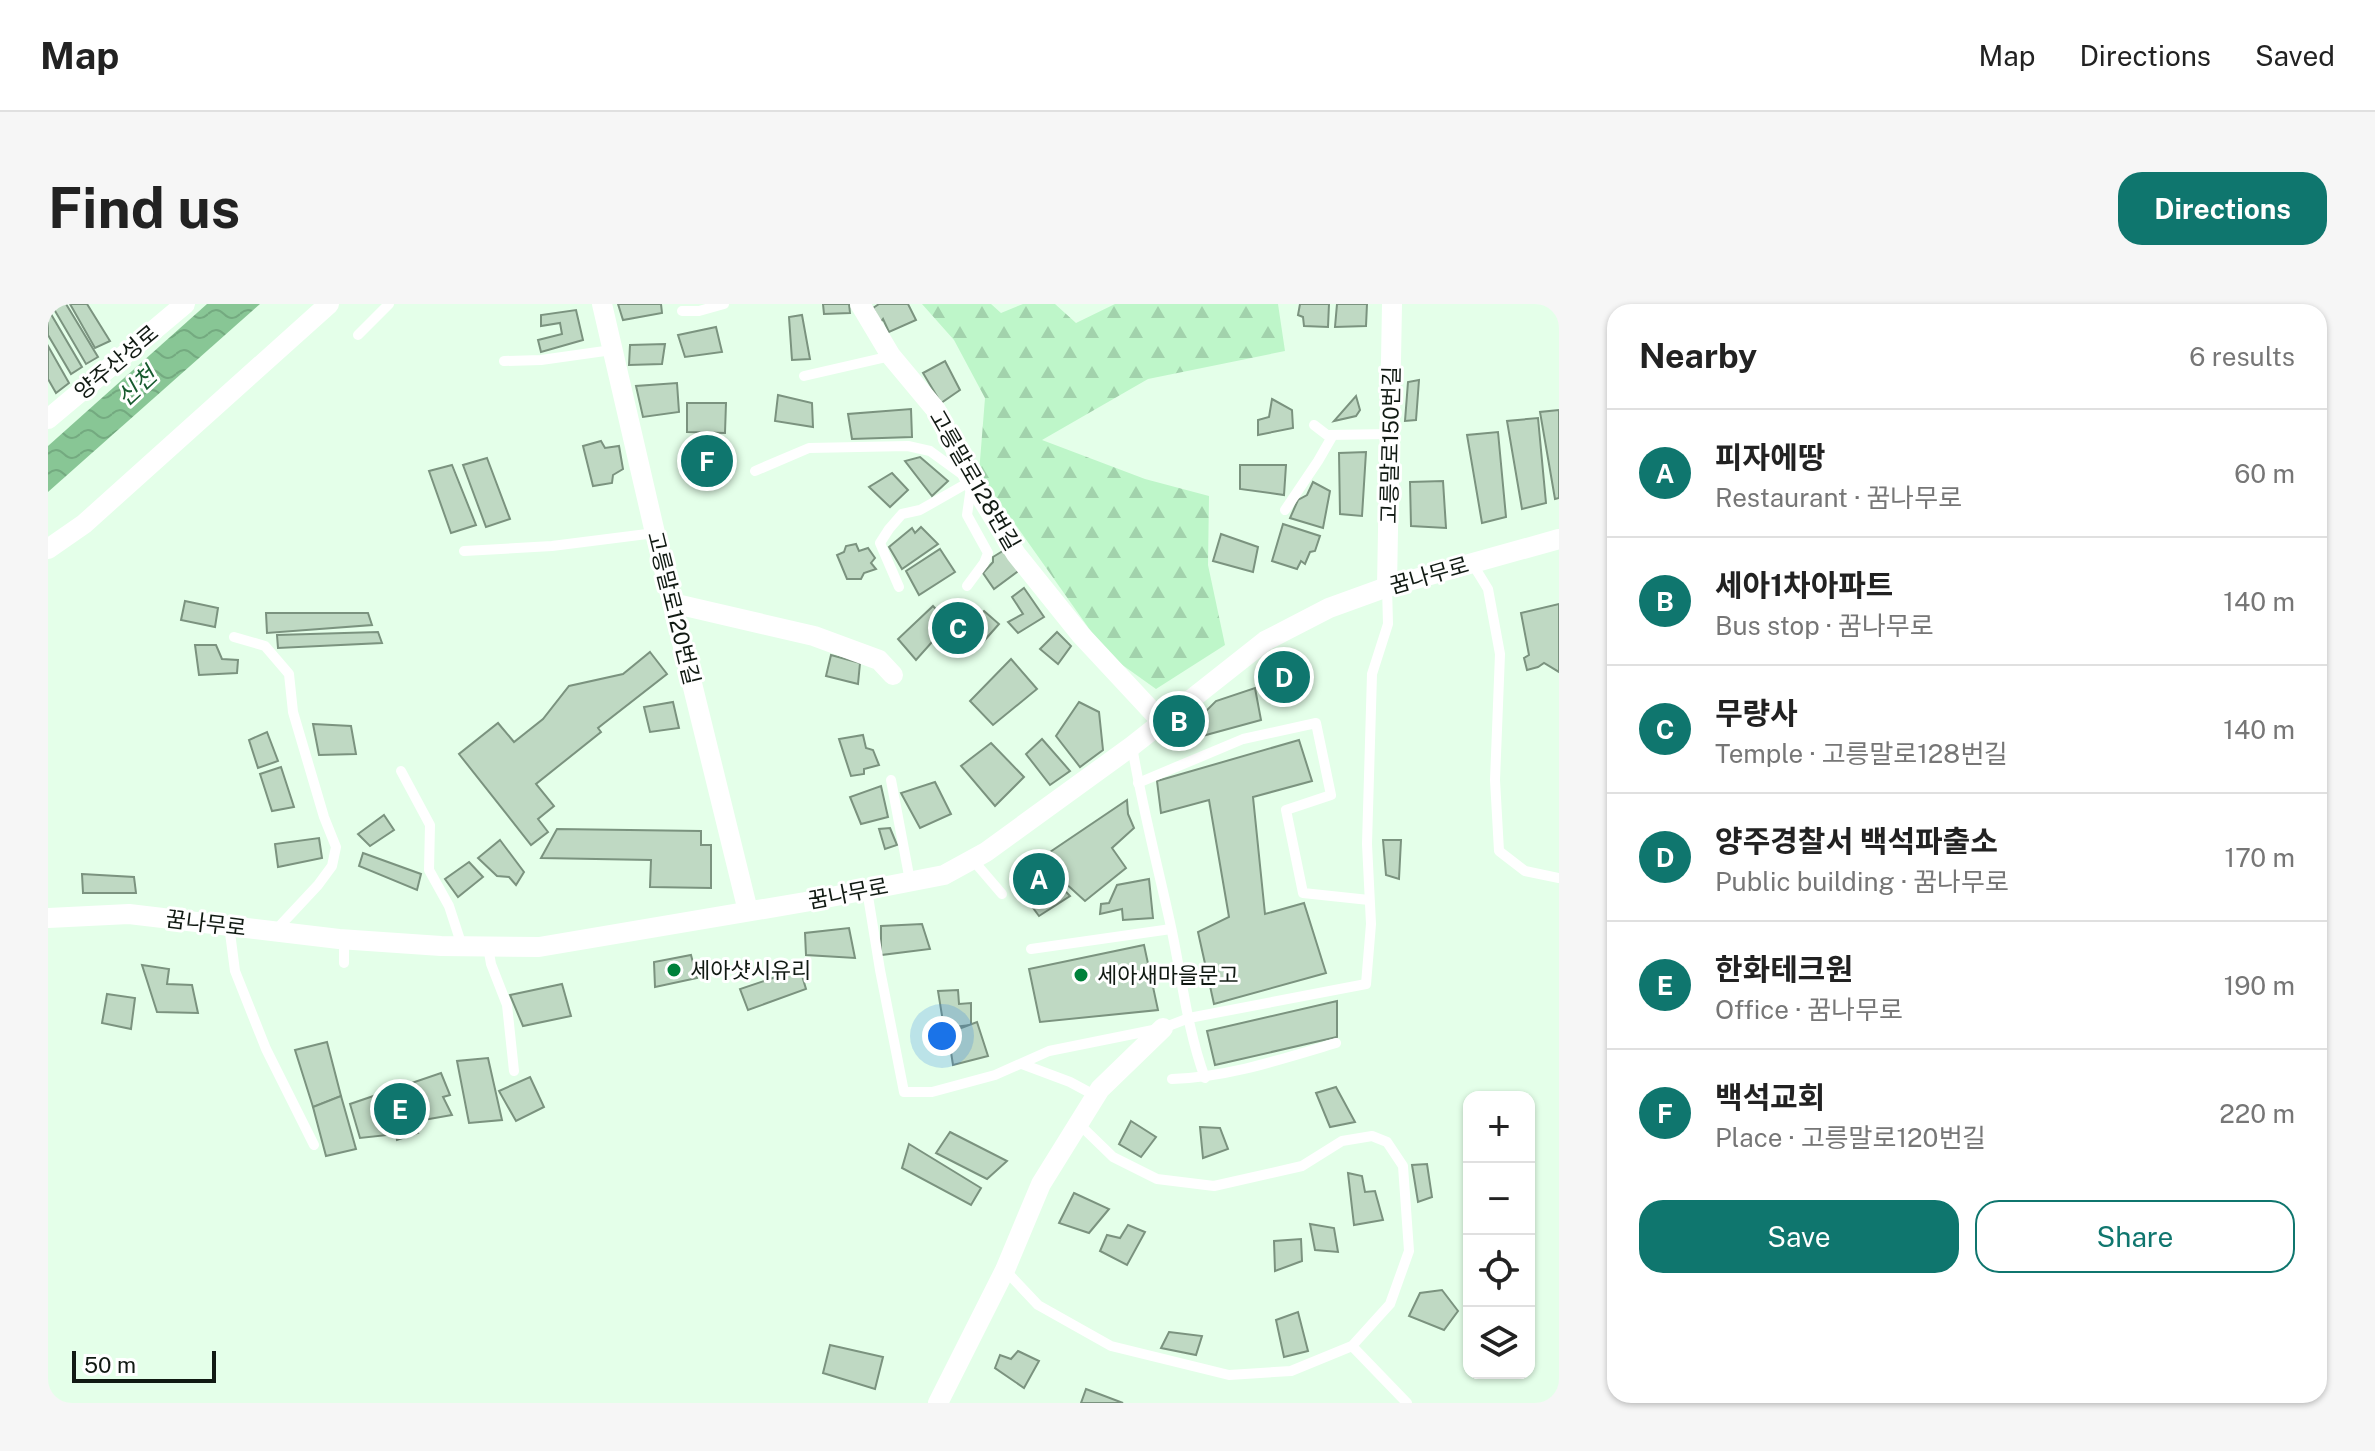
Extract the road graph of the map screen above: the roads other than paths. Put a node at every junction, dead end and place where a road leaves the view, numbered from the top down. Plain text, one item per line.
1 (185, 304) edge
2 (329, 304) edge
3 (389, 304) edge
4 (602, 304) edge
5 (724, 304) edge
6 (860, 304) edge
7 (1392, 304) edge
8 (682, 311) dead end
9 (358, 335) dead end
10 (612, 350) junction
11 (891, 356) junction
12 (504, 361) dead end
13 (804, 376) dead end
14 (48, 419) edge
15 (1314, 425) dead end
16 (1390, 434) junction
17 (1333, 435) junction
18 (755, 471) dead end
19 (971, 481) junction
20 (1285, 510) dead end
21 (655, 533) junction
22 (1559, 539) edge
23 (48, 549) edge
24 (464, 551) dead end
25 (1472, 563) junction
26 (967, 586) dead end
27 (899, 587) dead end
28 (1387, 587) junction
29 (672, 603) junction
30 (234, 637) dead end
31 (893, 675) dead end
32 (1162, 722) junction
33 (1132, 746) junction
34 (401, 771) dead end
35 (891, 780) dead end
36 (1138, 783) junction
37 (972, 859) junction
38 (1559, 878) edge
39 (910, 881) junction
40 (867, 890) junction
41 (1002, 894) dead end
42 (1369, 900) junction
43 (748, 911) junction
44 (48, 918) edge
45 (229, 925) junction
46 (1171, 929) junction
47 (275, 931) junction
48 (344, 939) junction
49 (462, 946) junction
50 (488, 947) junction
51 (1031, 949) dead end
52 (344, 963) dead end
53 (1189, 1018) junction
54 (1163, 1028) junction
55 (1336, 1043) dead end
56 (1022, 1064) junction
57 (514, 1071) dead end
58 (1205, 1078) junction
59 (1172, 1079) dead end
60 (1096, 1096) junction
61 (1079, 1124) junction
62 (314, 1145) dead end
63 (1005, 1270) junction
64 (1352, 1346) junction
65 (938, 1403) edge
66 (1407, 1403) edge

1 - 14 street, 양주산성로
2 - 23 street
3 - 9 lane
4 - 10 street, 고릉말로120번길
5 - 8 lane
6 - 11 street, 고릉말로128번길
7 - 16 street, 고릉말로150번길
10 - 12 lane
10 - 21 street, 고릉말로120번길
11 - 13 lane
11 - 19 street, 고릉말로128번길
15 - 17 lane
16 - 17 lane
16 - 28 street, 고릉말로150번길
17 - 20 lane
18 - 19 lane
19 - 26 lane
19 - 27 lane
19 - 32 street, 고릉말로128번길
21 - 24 lane
21 - 29 street, 고릉말로120번길
22 - 25 street, 꿈나무로
25 - 28 street, 꿈나무로
25 - 38 lane
28 - 32 street, 꿈나무로
28 - 42 lane
29 - 31 street
29 - 43 street, 고릉말로120번길
30 - 47 lane
32 - 33 street, 꿈나무로
33 - 36 lane
33 - 37 street, 꿈나무로
34 - 49 lane
35 - 39 lane
36 - 42 lane
36 - 46 lane
37 - 39 street, 꿈나무로
37 - 41 lane
39 - 40 street, 꿈나무로
40 - 43 street, 꿈나무로
40 - 56 lane
42 - 53 lane
43 - 50 street, 꿈나무로
44 - 45 street, 꿈나무로
45 - 47 street, 꿈나무로
45 - 62 lane
46 - 51 lane
46 - 53 lane
47 - 48 street, 꿈나무로
48 - 49 street, 꿈나무로
48 - 52 lane
49 - 50 street, 꿈나무로
50 - 57 lane
53 - 54 lane
53 - 58 lane
54 - 56 lane
54 - 60 street
55 - 58 lane
56 - 60 lane
58 - 59 lane
60 - 61 street
61 - 63 street
61 - 64 lane
63 - 64 lane
63 - 65 street
64 - 66 lane

